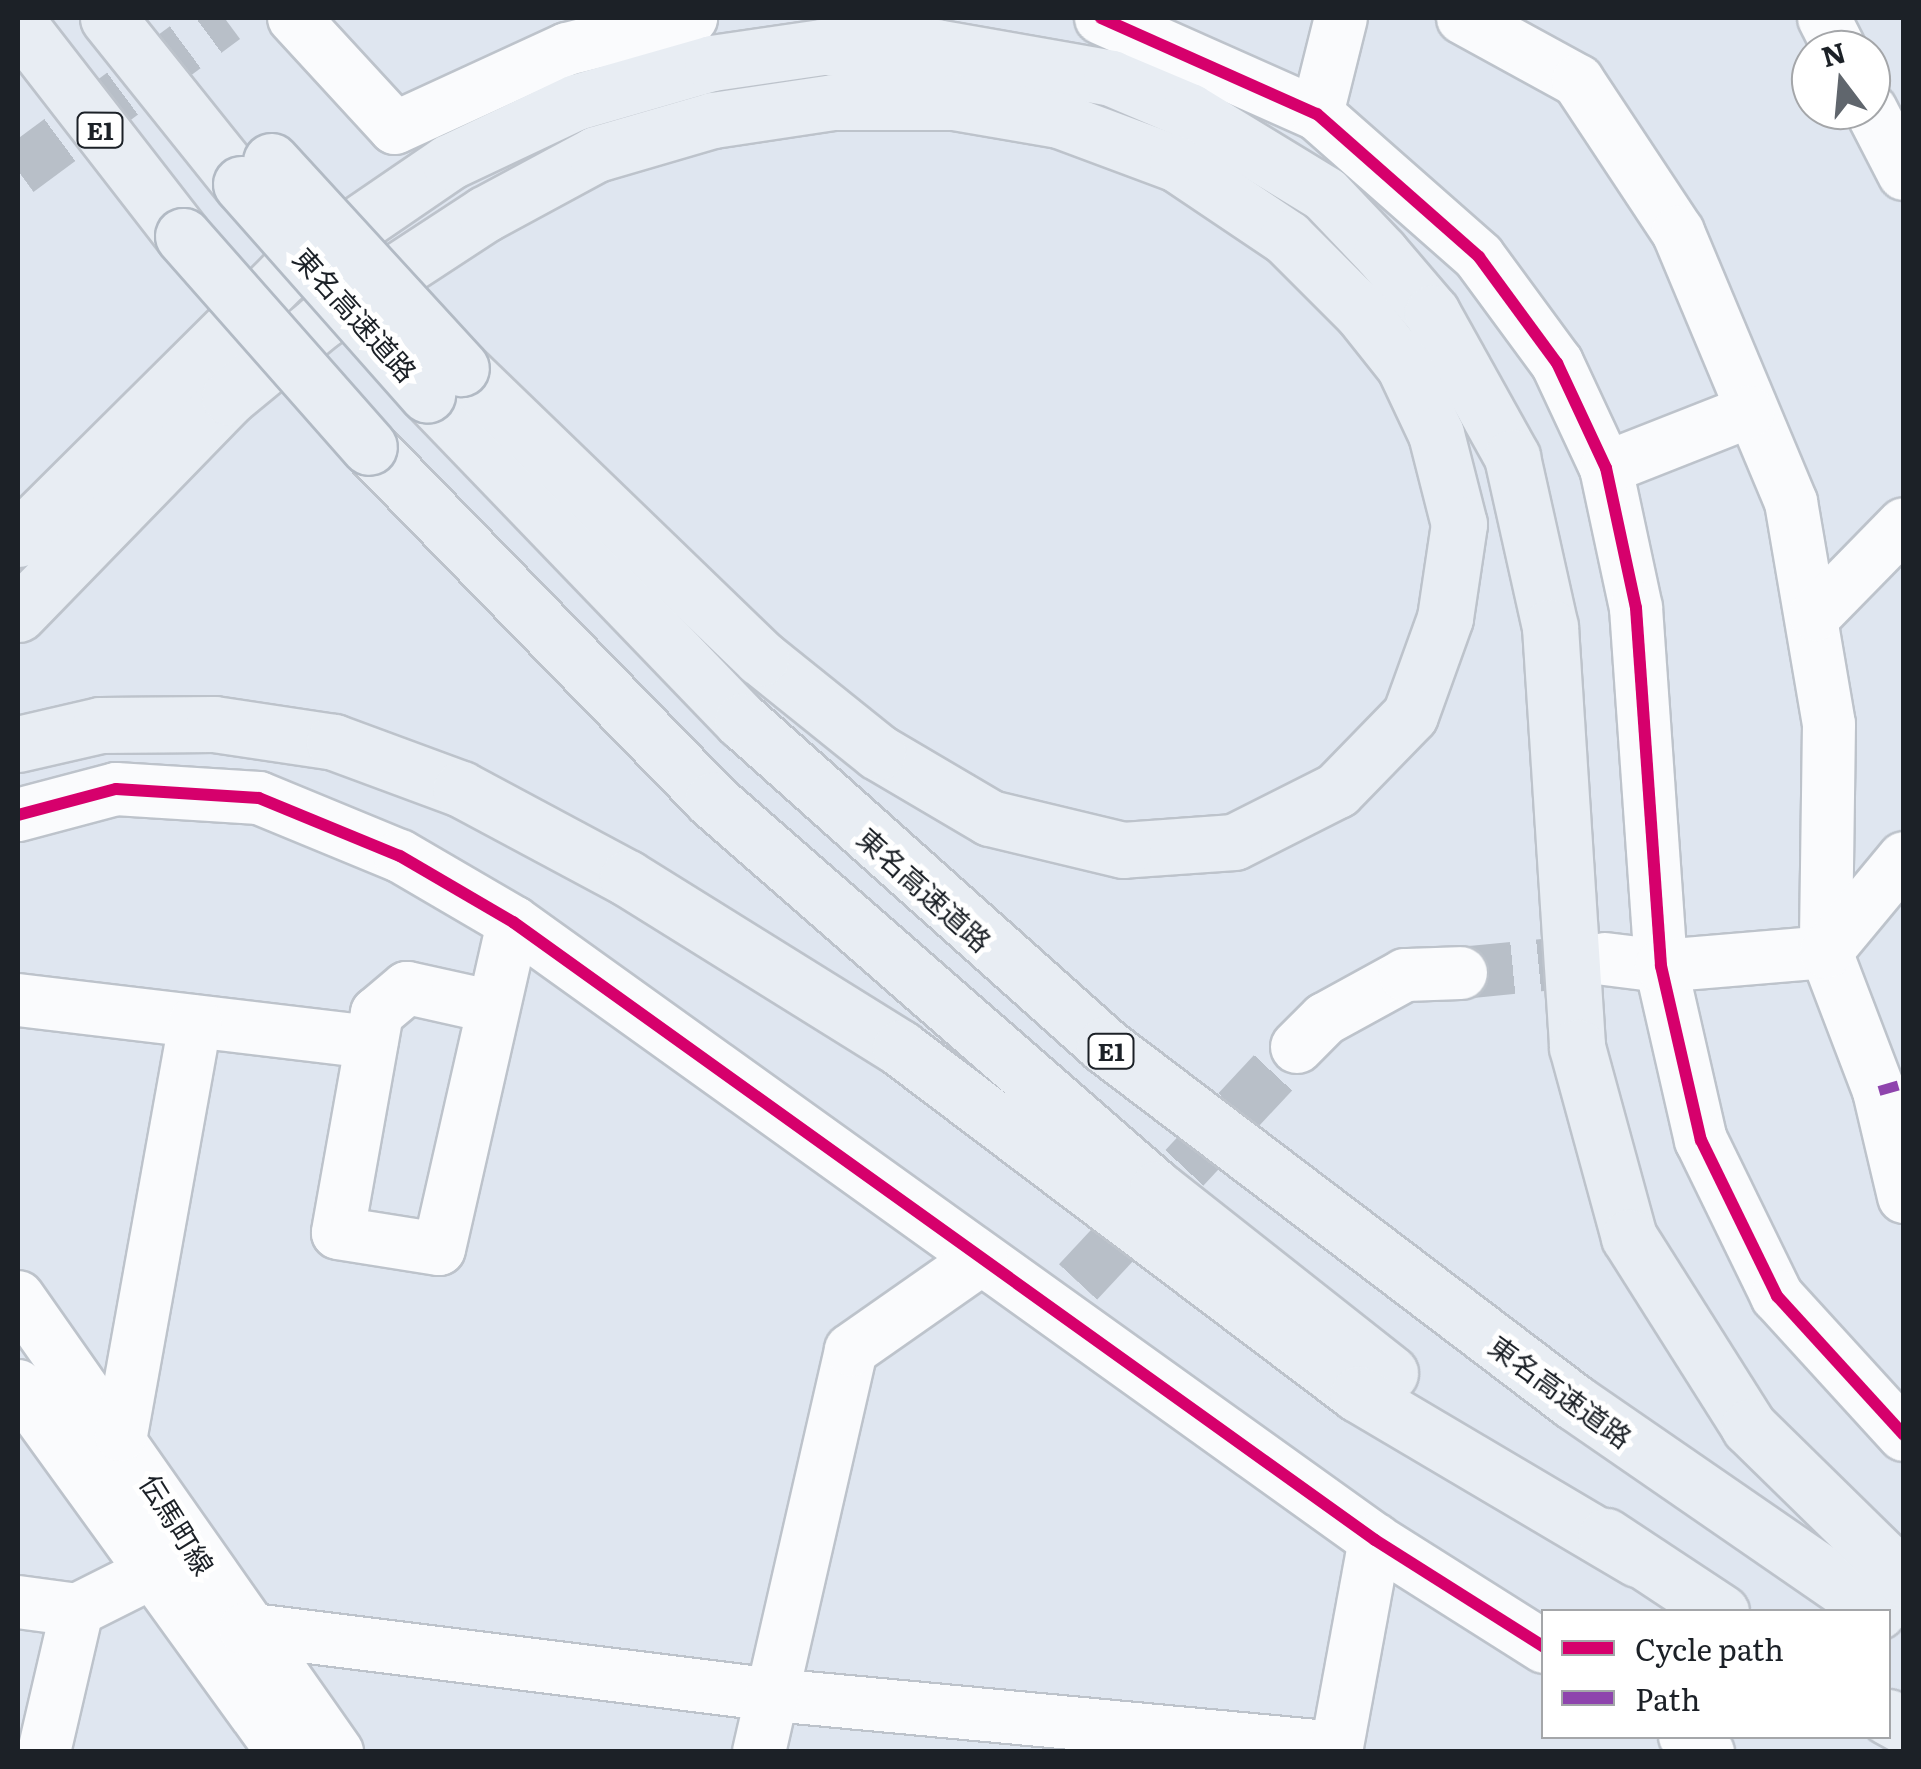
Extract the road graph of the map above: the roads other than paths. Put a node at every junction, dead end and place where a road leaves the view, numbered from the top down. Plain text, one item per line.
1 (108, 18) edge
2 (128, 18) edge
3 (294, 18) edge
4 (691, 18) edge
5 (1101, 18) edge
6 (1340, 18) edge
7 (1463, 18) edge
8 (18, 23) edge
9 (1318, 114) junction
10 (1881, 130) edge
11 (256, 173) junction
12 (1904, 174) edge
13 (444, 381) junction
14 (1748, 412) junction
15 (1606, 468) junction
16 (1904, 524) edge
17 (18, 539) edge
18 (18, 614) edge
19 (1815, 615) junction
20 (18, 744) edge
21 (18, 815) edge
22 (1904, 858) edge
23 (513, 922) junction
24 (1826, 952) junction
25 (1605, 958) tunnel mouth
26 (1661, 966) junction
27 (1460, 973) tunnel mouth
28 (18, 1000) edge
29 (494, 1007) junction
30 (195, 1022) junction
31 (372, 1042) junction
32 (1298, 1047) tunnel mouth
33 (1904, 1197) edge
34 (981, 1259) junction
35 (18, 1297) edge
36 (18, 1386) edge
37 (122, 1435) junction
38 (1904, 1435) edge
39 (1375, 1540) junction
40 (1637, 1559) junction
41 (151, 1573) junction
42 (1904, 1579) edge
43 (18, 1602) edge
44 (1716, 1609) edge
45 (1874, 1609) edge
46 (77, 1610) junction
47 (244, 1629) junction
48 (1541, 1645) edge
49 (774, 1695) junction
50 (1336, 1750) edge
51 (44, 1752) edge
52 (284, 1752) edge
53 (337, 1752) edge
54 (758, 1752) edge

1 - 11 highway, 東名高速道路
2 - 11 highway
3 - 4 street
5 - 9 street
6 - 9 street
7 - 14 street
8 - 40 highway, E1, bridge
9 - 15 street
10 - 12 street
11 - 13 highway, 東名高速道路, bridge
13 - 18 highway
13 - 45 highway, 東名高速道路 / E1
14 - 15 street
14 - 19 street
15 - 26 street
16 - 19 street
17 - 42 highway
19 - 24 street
20 - 40 highway
21 - 23 street
22 - 24 street
23 - 29 street
23 - 34 street
24 - 26 street
24 - 33 street
25 - 26 street
26 - 38 street
27 - 32 street
28 - 30 street
29 - 31 street
29 - 31 street
30 - 31 street
30 - 37 street
34 - 39 street
34 - 49 street
35 - 37 street, 伝馬町線
36 - 41 street, 伝馬町線
37 - 47 street, 伝馬町線
39 - 48 street
39 - 50 street
40 - 44 highway
41 - 46 street
41 - 52 street, 伝馬町線
43 - 46 street
46 - 51 street
47 - 49 street
47 - 53 street, 伝馬町線
49 - 50 street
49 - 54 street

